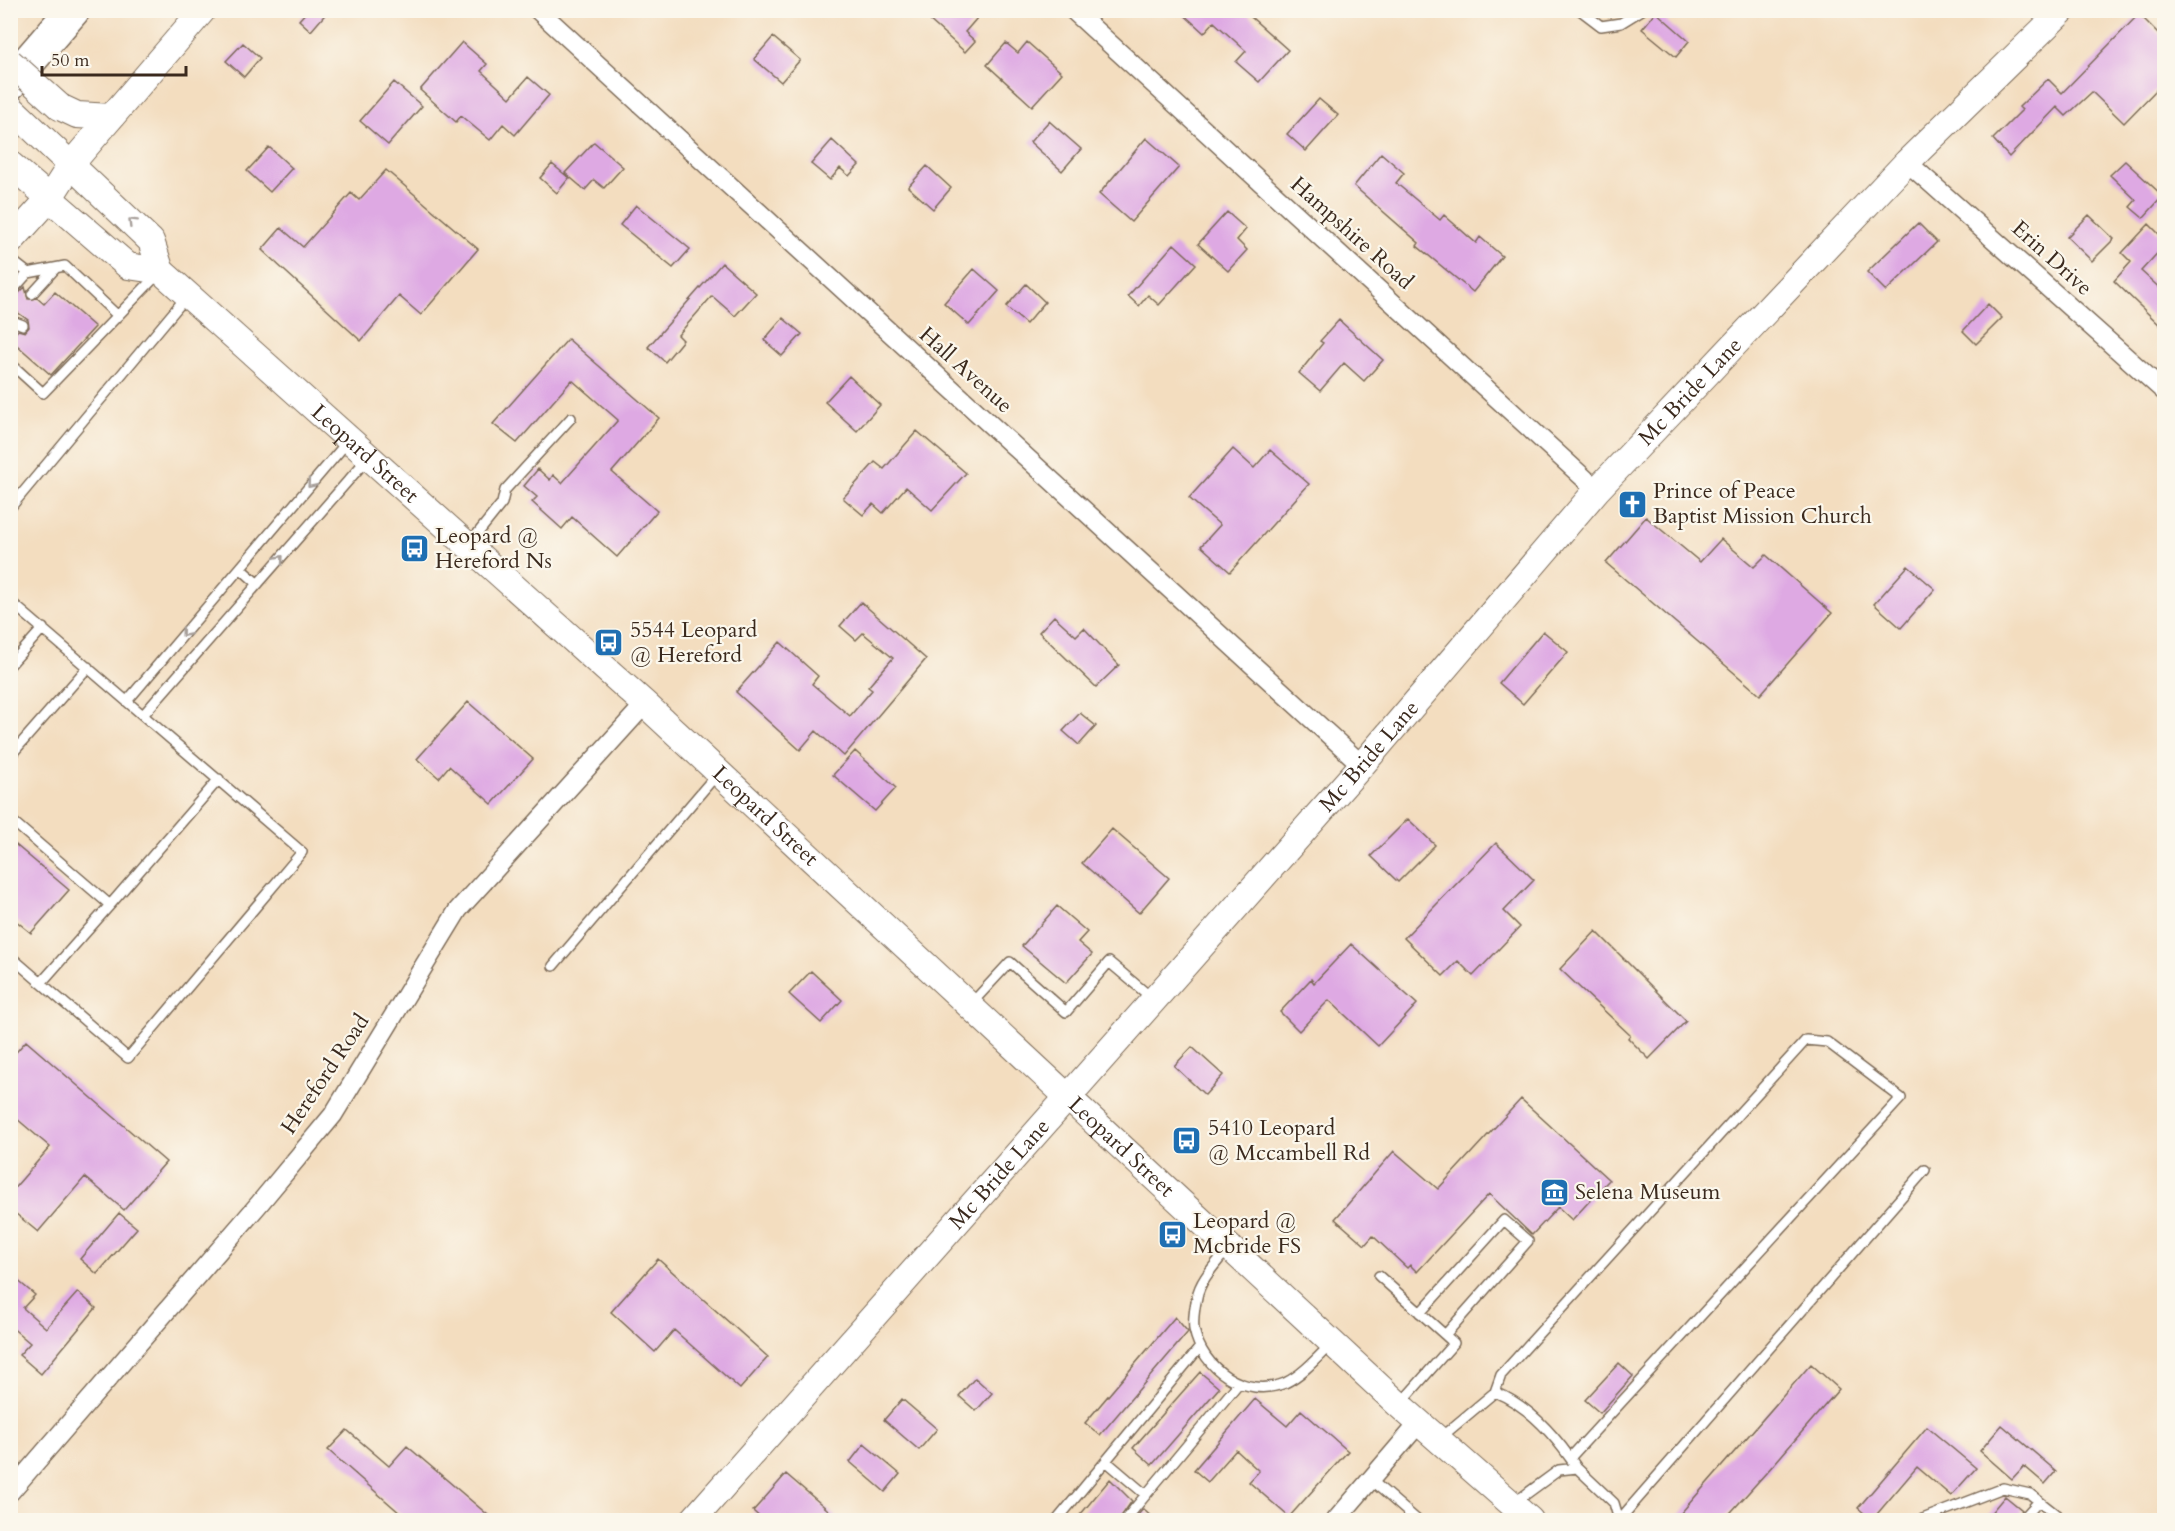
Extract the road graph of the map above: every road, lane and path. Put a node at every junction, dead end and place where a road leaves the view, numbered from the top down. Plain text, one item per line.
1 (73, 10) edge
2 (203, 10) edge
3 (538, 10) edge
4 (1073, 10) edge
5 (1580, 10) edge
6 (1642, 10) edge
7 (2063, 10) edge
8 (10, 62) edge
9 (10, 82) edge
10 (10, 107) edge
11 (111, 117) junction
12 (1908, 162) junction
13 (72, 163) junction
14 (12, 164) edge
15 (49, 199) junction
16 (10, 242) edge
17 (10, 259) edge
18 (55, 269) junction
19 (161, 271) junction
20 (28, 273) junction
21 (10, 293) edge
22 (32, 294) dead end
23 (187, 296) junction
24 (118, 316) junction
25 (10, 363) edge
26 (2164, 391) edge
27 (571, 418) dead end
28 (349, 439) junction
29 (369, 457) junction
30 (1598, 490) junction
31 (10, 508) edge
32 (468, 546) junction
33 (240, 568) junction
34 (258, 584) junction
35 (10, 601) edge
36 (43, 628) junction
37 (10, 665) edge
38 (88, 667) junction
39 (128, 700) junction
40 (645, 704) junction
41 (144, 714) junction
42 (10, 756) edge
43 (1362, 765) junction
44 (719, 772) junction
45 (219, 779) junction
46 (10, 819) edge
47 (110, 904) junction
48 (10, 956) edge
49 (553, 966) dead end
50 (41, 982) junction
51 (1154, 1000) junction
52 (969, 1005) junction
53 (1068, 1097) junction
54 (1925, 1170) dead end
55 (1230, 1246) junction
56 (1379, 1276) dead end
57 (1420, 1313) junction
58 (1444, 1335) junction
59 (1332, 1343) junction
60 (1200, 1347) junction
61 (1238, 1384) junction
62 (1495, 1392) junction
63 (1399, 1404) junction
64 (1419, 1423) junction
65 (1438, 1440) junction
66 (1570, 1458) junction
67 (1106, 1461) junction
68 (1577, 1468) junction
69 (1371, 1480) junction
70 (10, 1492) edge
71 (1146, 1495) junction
72 (2038, 1501) junction
73 (1521, 1513) edge
74 (1620, 1520) edge
75 (693, 1521) edge
76 (1057, 1521) edge
77 (1125, 1521) edge
78 (1336, 1521) edge
79 (1417, 1521) edge
80 (1920, 1521) edge
81 (2022, 1521) edge
82 (2063, 1521) edge

1 - 9 highway
2 - 11 main road
3 - 43 street, Hall Avenue
4 - 30 street, Hampshire Road
5 - 6 lane
7 - 12 main road, Mc Bride Lane
8 - 11 main road, bridge
10 - 13 main road, Leopard Street
11 - 13 main road
12 - 26 street, Erin Drive
12 - 30 main road, Mc Bride Lane
13 - 15 main road
19 -> 13 main road, Leopard Street
14 - 15 main road
15 - 16 main road
15 - 19 main road
17 - 20 lane
18 - 20 lane
18 - 22 lane
18 - 24 lane
19 - 23 main road, Leopard Street
19 - 24 lane
20 - 21 lane
23 - 28 main road, Leopard Street
23 - 31 lane
24 - 25 lane
27 - 32 lane
28 - 29 main road, Leopard Street
28 -> 33 lane
29 - 32 main road, Leopard Street
34 -> 29 lane
30 - 43 main road, Mc Bride Lane
32 - 40 main road, Leopard Street
33 - 34 lane
33 -> 39 lane
34 - 41 lane
35 - 36 lane
36 - 37 lane
36 - 38 lane
38 - 39 lane
38 - 42 lane
39 - 41 lane
40 - 44 main road, Leopard Street
40 - 70 street, Hereford Road
41 - 45 lane
43 - 51 main road, Mc Bride Lane
44 - 49 lane
44 - 52 main road, Leopard Street
45 - 47 lane
45 - 50 lane
46 - 47 lane
47 - 50 lane
48 - 50 lane
51 - 52 lane
51 - 53 main road, Mc Bride Lane
52 - 53 main road, Leopard Street
53 - 55 main road, Leopard Street
53 - 75 main road, Mc Bride Lane
54 - 74 lane
55 - 59 main road, Leopard Street
55 - 60 lane
56 - 57 lane
57 - 58 lane
57 - 58 lane
58 - 63 lane
59 - 61 lane
59 - 63 main road, Leopard Street
60 - 61 lane
60 - 67 lane
61 - 71 lane
62 - 65 lane
62 - 66 lane
62 - 66 lane
63 - 64 main road, Leopard Street
64 - 65 main road, Leopard Street
64 - 69 street
65 - 73 main road, Leopard Street
66 - 68 lane
67 - 71 lane
67 - 76 lane
68 - 73 lane
68 - 74 lane
69 - 78 street
69 - 79 lane
71 - 77 lane
72 - 80 lane
72 - 81 lane
72 - 82 lane

